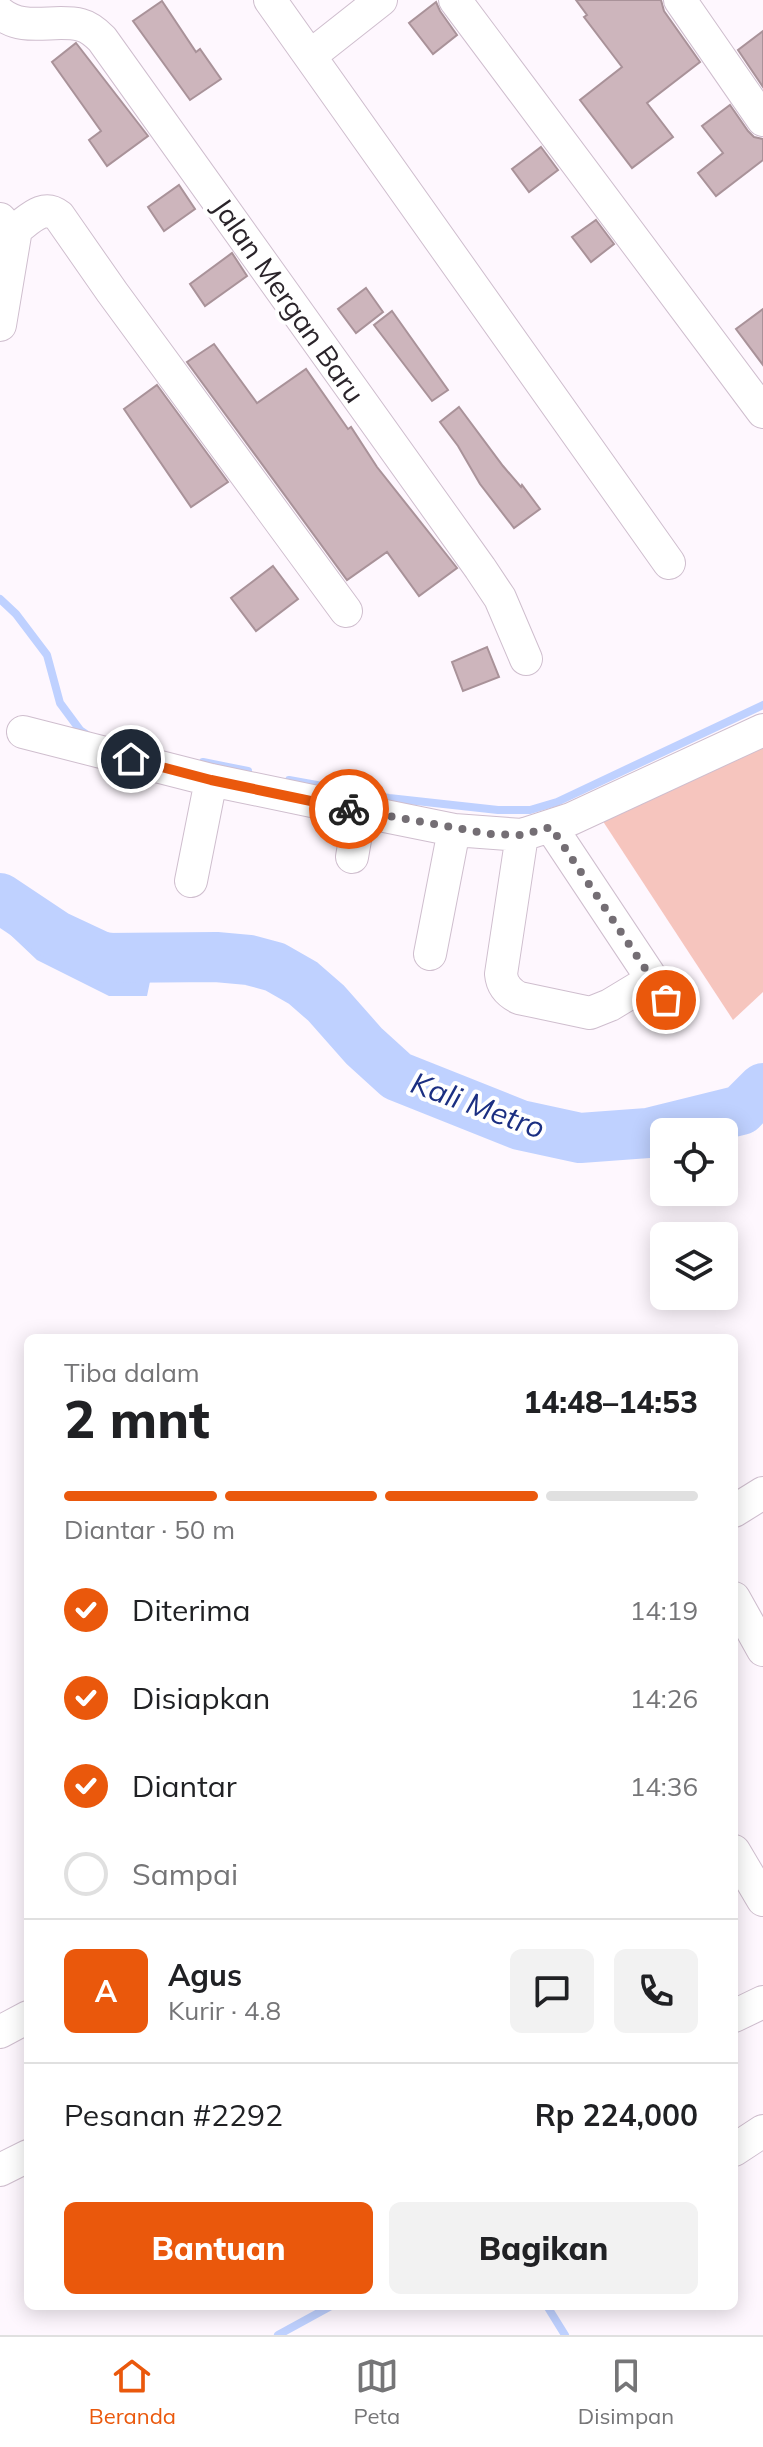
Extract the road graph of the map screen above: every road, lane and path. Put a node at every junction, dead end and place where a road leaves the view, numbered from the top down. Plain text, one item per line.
1 (270, 0) edge
2 (381, 0) edge
3 (455, 0) edge
4 (680, 0) edge
5 (0, 13) edge
6 (310, 56) junction
7 (763, 120) edge
8 (8, 224) edge
9 (0, 325) edge
10 (763, 412) edge
11 (669, 563) dead end
12 (346, 611) dead end
13 (526, 659) dead end
14 (763, 730) edge
15 (23, 732) dead end
16 (211, 780) junction
17 (360, 811) junction
18 (454, 830) junction
19 (537, 831) junction
20 (352, 857) dead end
21 (191, 881) dead end
22 (430, 954) dead end
23 (763, 1493) edge
24 (738, 1509) edge
25 (738, 1607) edge
26 (754, 1642) edge
27 (738, 1858) edge
28 (763, 1900) edge
29 (763, 2002) edge
30 (738, 2014) edge
31 (24, 2019) edge
32 (0, 2032) edge
33 (763, 2131) edge
34 (738, 2147) edge
35 (24, 2158) edge
36 (0, 2170) edge

1 - 6 street
2 - 6 street
3 - 10 street
4 - 7 street
5 - 13 street, Jalan Mergan Baru
6 - 11 street
8 - 9 street
8 - 12 street
14 - 19 street
15 - 16 street
16 - 17 street
16 - 21 street
17 - 18 street
17 - 20 street
18 - 19 street
18 - 22 street
19 - 19 street
23 - 24 street
25 - 26 street
27 - 28 street
29 - 30 street
31 - 32 street
33 - 34 street
35 - 36 street

